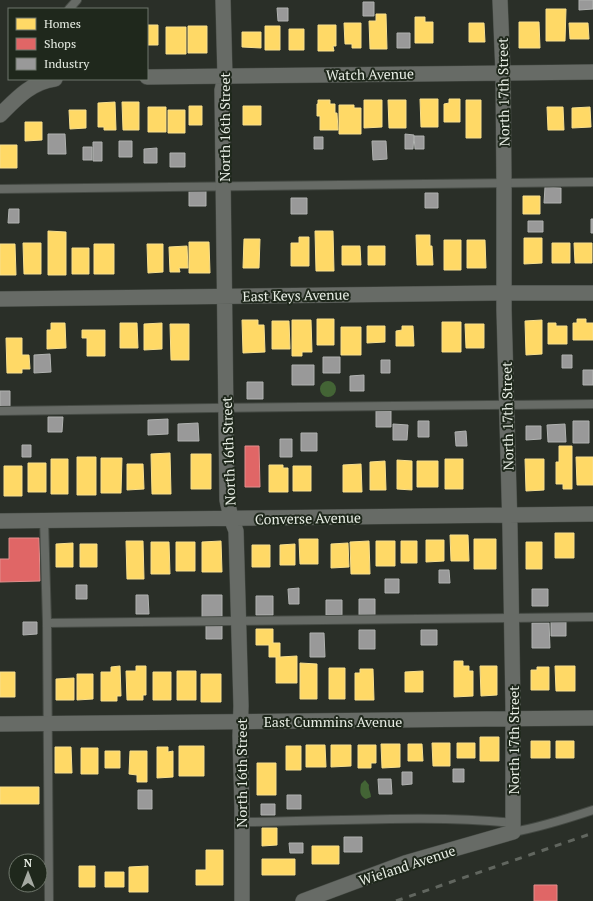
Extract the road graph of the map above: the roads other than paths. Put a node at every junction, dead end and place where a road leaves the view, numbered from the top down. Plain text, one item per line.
1 (77, 0) edge
2 (223, 0) edge
3 (500, 0) edge
4 (70, 8) edge
5 (593, 72) edge
6 (503, 73) junction
7 (148, 77) edge
8 (224, 77) junction
9 (45, 80) edge
10 (0, 115) edge
11 (593, 182) edge
12 (504, 183) junction
13 (224, 188) junction
14 (0, 189) edge
15 (504, 293) junction
16 (593, 293) edge
17 (225, 296) junction
18 (0, 299) edge
19 (593, 404) edge
20 (507, 406) junction
21 (226, 408) junction
22 (0, 411) edge
23 (593, 514) edge
24 (509, 515) junction
25 (231, 518) junction
26 (44, 519) junction
27 (0, 521) edge
28 (593, 617) edge
29 (511, 618) junction
30 (238, 621) junction
31 (47, 623) junction
32 (593, 718) edge
33 (513, 719) junction
34 (241, 721) junction
35 (47, 723) junction
36 (0, 724) edge
37 (593, 810) edge
38 (242, 822) junction
39 (513, 828) junction
40 (50, 901) edge
41 (242, 901) edge
42 (303, 901) edge

1 - 4 lane
2 - 8 street, North 16th Street
3 - 6 street, North 17th Street
5 - 6 street, Watch Avenue
6 - 8 street, Watch Avenue
6 - 12 street, North 17th Street
7 - 8 street, Watch Avenue
8 - 13 street, North 16th Street
9 - 10 street
11 - 12 lane
12 - 13 lane
12 - 15 street, North 17th Street
13 - 14 lane
13 - 17 street, North 16th Street
15 - 16 street, East Keys Avenue
15 - 17 street, East Keys Avenue
15 - 20 street, North 17th Street
17 - 18 street, East Keys Avenue
17 - 21 street, North 16th Street
19 - 20 lane
20 - 21 lane
20 - 24 street, North 17th Street
21 - 22 lane
21 - 25 street, North 16th Street
23 - 24 street, Converse Avenue
24 - 25 street, Converse Avenue
24 - 29 street, North 17th Street
25 - 26 street, Converse Avenue
25 - 30 street, North 16th Street
26 - 27 street, Converse Avenue
26 - 31 lane
28 - 29 lane
29 - 30 lane
29 - 33 street, North 17th Street
30 - 31 lane
30 - 34 street, North 16th Street
31 - 35 lane
32 - 33 street, East Cummins Avenue
33 - 34 street, East Cummins Avenue
33 - 39 street, North 17th Street
34 - 35 street, East Cummins Avenue
34 - 38 street, North 16th Street
35 - 36 street, East Cummins Avenue
35 - 40 lane
37 - 39 lane
38 - 39 lane
38 - 41 street, North 16th Street
39 - 42 street, Wieland Avenue

